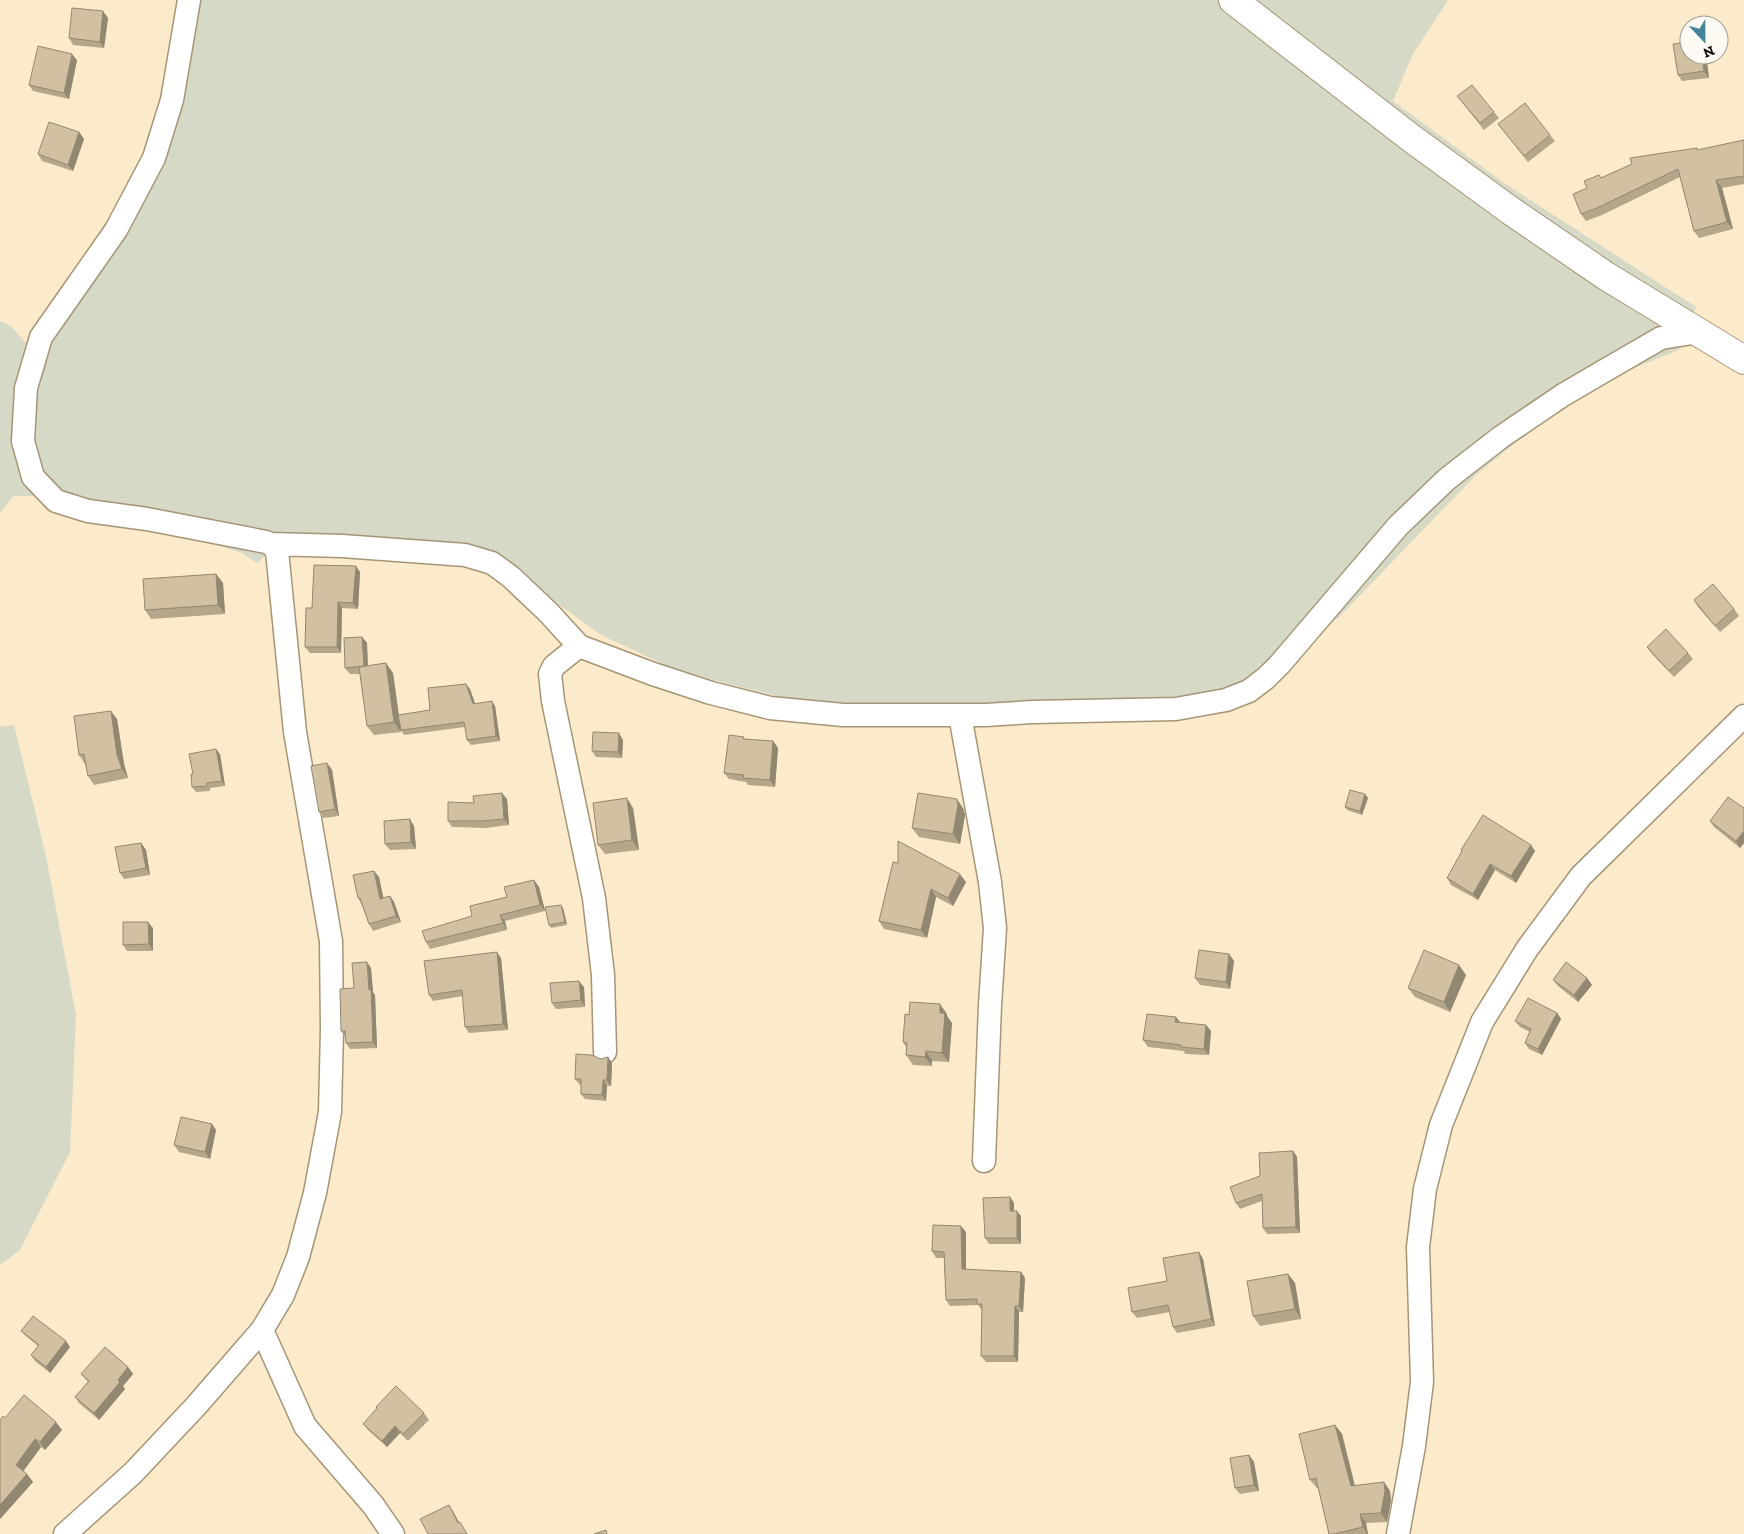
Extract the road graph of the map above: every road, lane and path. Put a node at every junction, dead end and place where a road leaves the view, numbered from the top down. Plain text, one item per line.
1 (189, 0) edge
2 (1233, 0) edge
3 (1699, 332) junction
4 (1744, 360) edge
5 (271, 544) junction
6 (578, 646) junction
7 (960, 715) junction
8 (1744, 716) edge
9 (605, 1052) dead end
10 (984, 1161) dead end
11 (262, 1330) junction
12 (65, 1534) edge
13 (393, 1534) edge
14 (1398, 1534) edge

1 - 5 street
2 - 3 main road
3 - 4 main road
3 - 7 street
5 - 6 street
5 - 11 street
6 - 7 street
6 - 9 street
7 - 10 street
8 - 14 street
11 - 12 street
11 - 13 street

